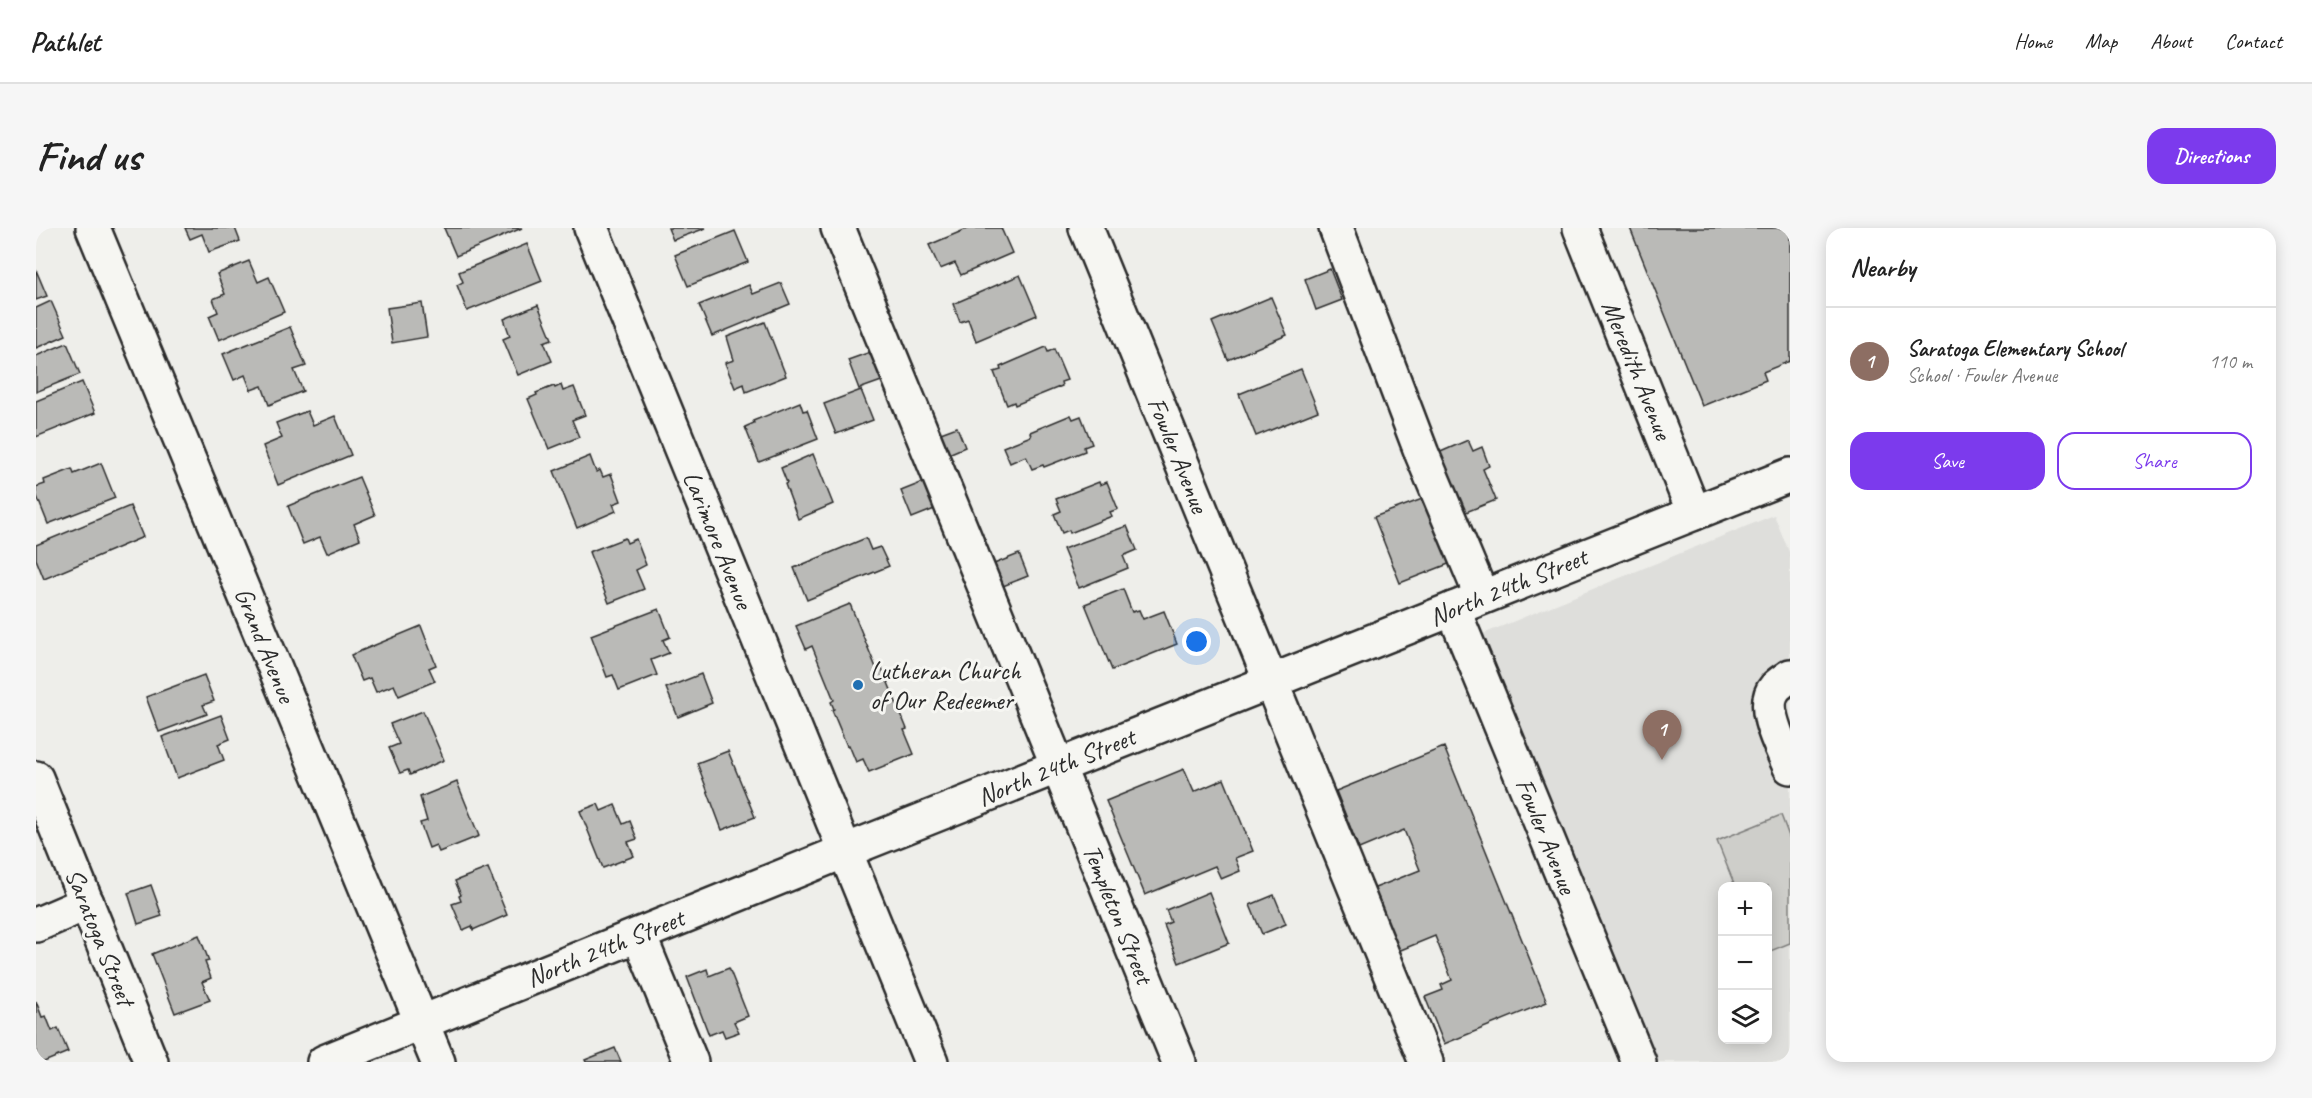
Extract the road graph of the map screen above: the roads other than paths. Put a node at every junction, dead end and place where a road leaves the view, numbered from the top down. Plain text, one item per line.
1 (93, 228) edge
2 (591, 228) edge
3 (838, 228) edge
4 (1086, 228) edge
5 (1336, 228) edge
6 (1580, 228) edge
7 (1787, 485) edge
8 (1694, 513) junction
9 (1467, 603) junction
10 (1790, 676) edge
11 (1270, 681) junction
12 (1057, 766) junction
13 (1790, 767) edge
14 (36, 778) edge
15 (845, 851) junction
16 (87, 903) junction
17 (36, 925) edge
18 (639, 935) junction
19 (422, 1023) junction
20 (151, 1062) edge
21 (324, 1062) edge
22 (438, 1062) edge
23 (691, 1062) edge
24 (931, 1062) edge
25 (1179, 1062) edge
26 (1426, 1062) edge
27 (1639, 1062) edge

1 - 19 street, Grand Avenue
2 - 15 street, Larimore Avenue
3 - 12 street, Templeton Street
4 - 11 street, Fowler Avenue
5 - 9 street, Fowler Avenue
6 - 8 street, Meredith Avenue
7 - 8 street, North 24th Street
8 - 9 street, North 24th Street
9 - 11 street, North 24th Street
9 - 27 street, Fowler Avenue
10 - 13 street
11 - 12 street, North 24th Street
11 - 26 street, Fowler Avenue
12 - 15 street, North 24th Street
12 - 25 street, Templeton Street
14 - 16 street, Saratoga Street
15 - 18 street, North 24th Street
15 - 24 street, Larimore Avenue
16 - 17 street
16 - 20 street, Saratoga Street
18 - 19 street, North 24th Street
18 - 23 street
19 - 21 street, North 24th Street
19 - 22 street, Grand Avenue

